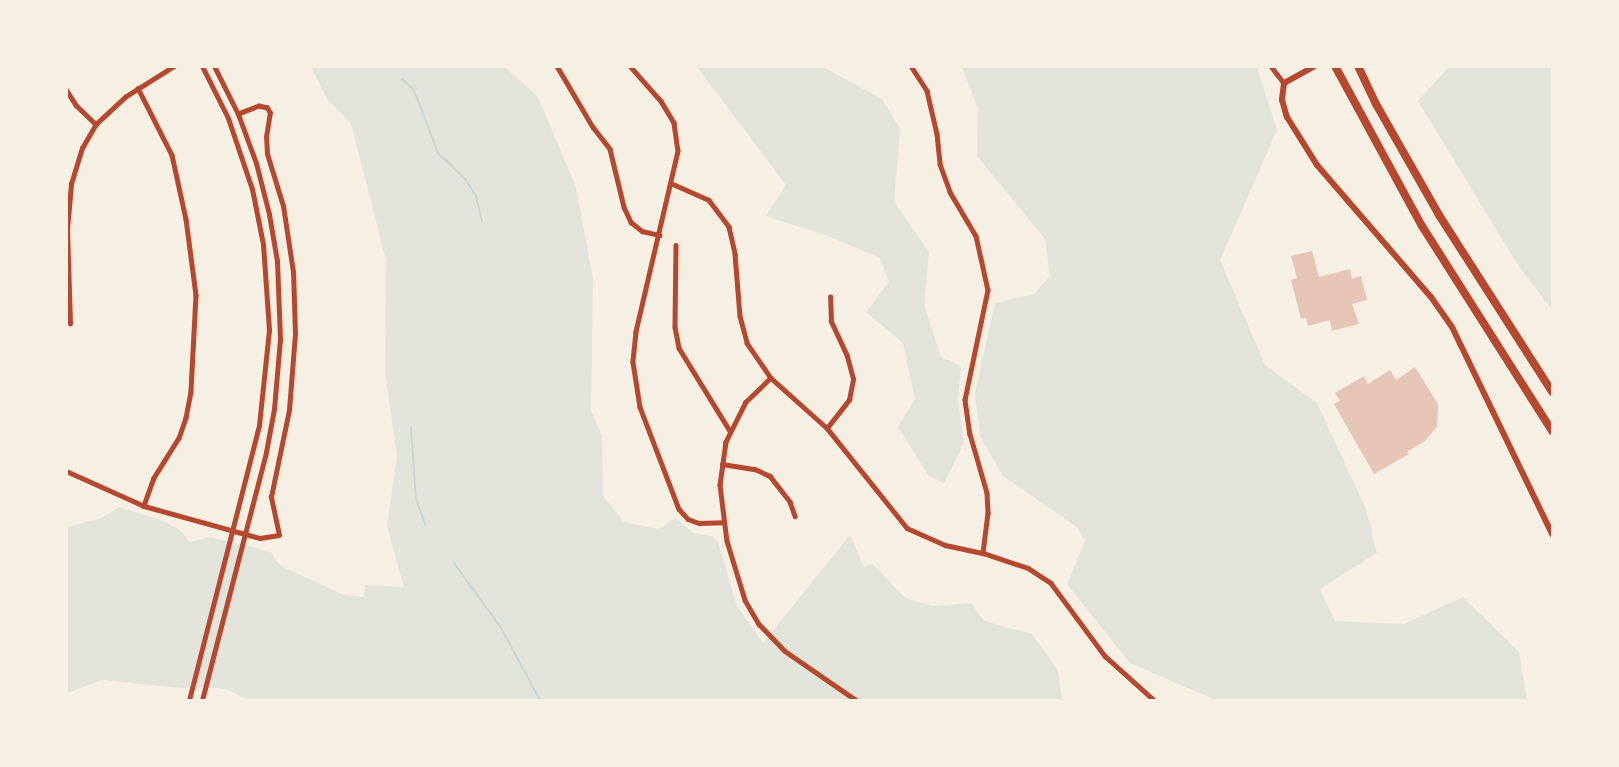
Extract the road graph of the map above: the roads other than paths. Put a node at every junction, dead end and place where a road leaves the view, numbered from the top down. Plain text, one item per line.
1 (174, 66) edge
2 (202, 66) edge
3 (214, 66) edge
4 (557, 66) edge
5 (630, 66) edge
6 (911, 66) edge
7 (1271, 66) edge
8 (1335, 66) edge
9 (1358, 66) edge
10 (1312, 68) edge
11 (1284, 83) junction
12 (138, 88) junction
13 (66, 89) edge
14 (238, 114) junction
15 (228, 118) junction
16 (96, 124) junction
17 (69, 183) edge
18 (673, 184) junction
19 (660, 235) junction
20 (676, 245) dead end
21 (830, 297) dead end
22 (70, 324) dead end
23 (771, 378) junction
24 (1552, 391) edge
25 (827, 428) junction
26 (1552, 431) edge
27 (730, 432) junction
28 (722, 464) junction
29 (66, 471) edge
30 (144, 506) junction
31 (795, 516) dead end
32 (723, 522) junction
33 (234, 531) junction
34 (244, 533) junction
35 (1552, 534) edge
36 (983, 552) junction
37 (189, 701) edge
38 (202, 701) edge
39 (856, 701) edge
40 (1154, 701) edge

1 - 12 street
2 - 15 street
3 - 14 street
4 - 19 street
5 - 18 street
6 - 36 street
7 - 11 street
8 - 26 highway
9 - 24 highway
10 - 11 main road
11 - 35 main road
12 - 16 street
12 - 30 street
13 - 16 street
14 - 15 street
14 - 34 street
14 - 34 street
15 - 33 street
16 - 17 street
17 - 22 street
18 - 19 street
18 - 23 street
19 - 32 street
20 - 27 street
21 - 25 street
23 - 25 street
23 - 27 street
25 - 36 street
27 - 28 street
28 - 31 street
28 - 32 street
29 - 30 street
30 - 33 street
32 - 39 street
33 - 34 street
33 - 37 street
34 - 38 street
36 - 40 street

